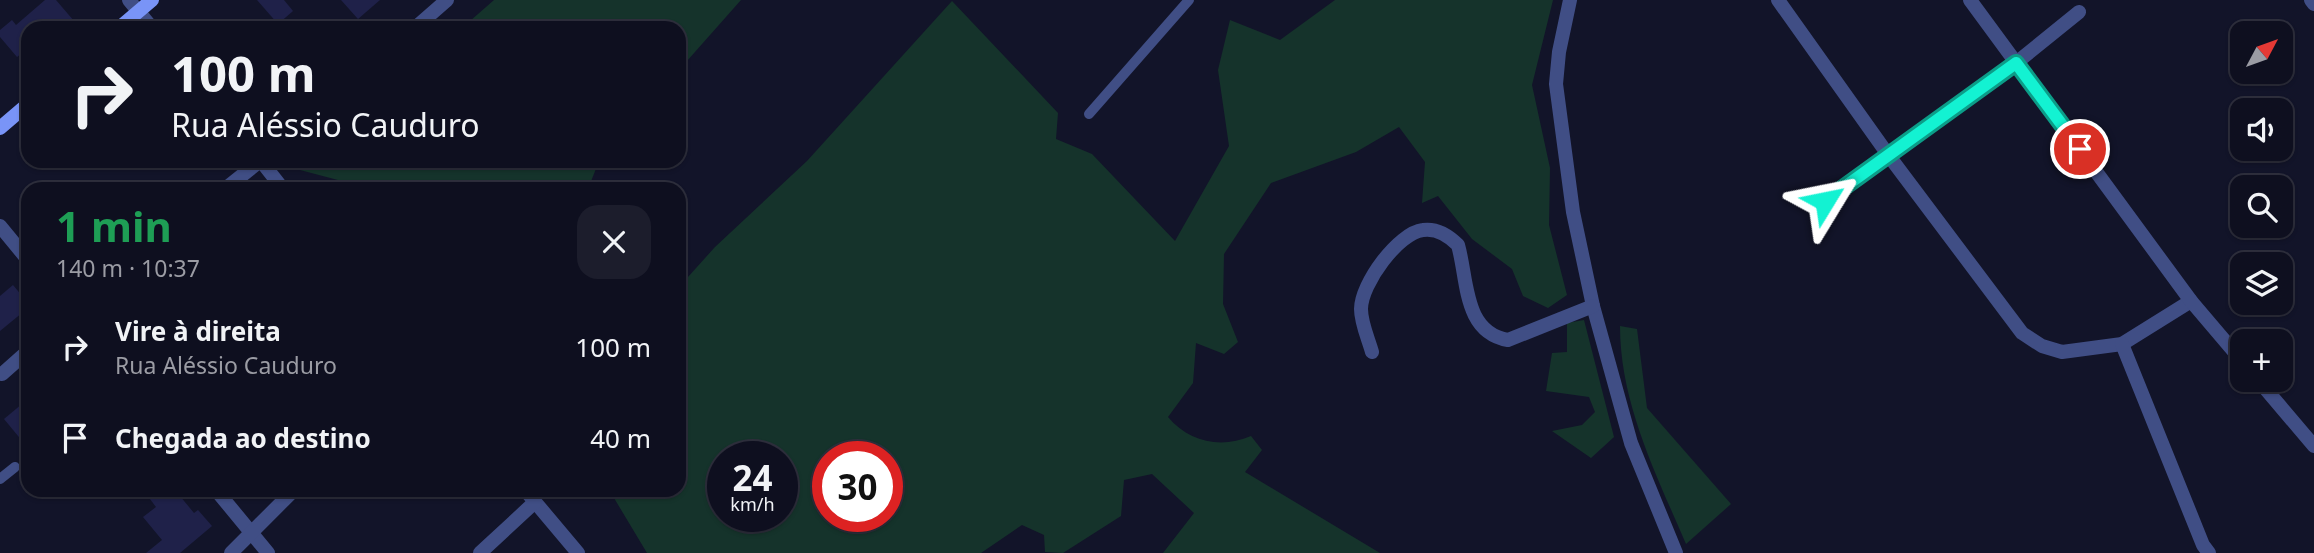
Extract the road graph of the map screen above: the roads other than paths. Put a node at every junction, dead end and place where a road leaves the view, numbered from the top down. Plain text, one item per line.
1 (152, 0) edge
2 (447, 0) edge
3 (1189, 0) edge
4 (1570, 0) edge
5 (1778, 0) edge
6 (1970, 0) edge
7 (2311, 0) edge
8 (2314, 4) edge
9 (134, 6) edge
10 (2079, 12) dead end
11 (124, 21) edge
12 (146, 21) edge
13 (423, 21) edge
14 (2016, 63) junction
15 (21, 110) edge
16 (1089, 114) dead end
17 (0, 128) edge
18 (1889, 156) junction
19 (251, 168) edge
20 (266, 168) edge
21 (234, 182) edge
22 (277, 182) edge
23 (1825, 201) dead end
24 (0, 226) edge
25 (21, 252) edge
26 (2191, 301) junction
27 (1592, 306) junction
28 (2122, 345) junction
29 (2230, 347) edge
30 (1372, 352) dead end
31 (21, 357) edge
32 (2, 374) edge
33 (2268, 392) edge
34 (2314, 446) edge
35 (15, 467) dead end
36 (0, 479) edge
37 (222, 497) edge
38 (287, 497) edge
39 (529, 497) edge
40 (531, 497) edge
41 (251, 532) junction
42 (231, 553) edge
43 (268, 553) edge
44 (480, 553) edge
45 (578, 553) edge
46 (1676, 553) edge
47 (2209, 553) edge

1 - 9 street
2 - 13 street
3 - 16 lane
4 - 27 street
5 - 18 street
6 - 14 street
7 - 8 street
9 - 11 street
9 - 12 street
10 - 14 street
14 - 18 street
14 - 26 street
15 - 17 street
18 - 23 street
18 - 28 street
19 - 21 street
20 - 22 street
24 - 25 street
26 - 28 street
26 - 29 street
27 - 30 street
27 - 46 street
28 - 47 street
31 - 32 street
33 - 34 street
35 - 36 lane
37 - 41 street
38 - 41 street
39 - 44 street
40 - 45 street
41 - 42 street
41 - 43 street

